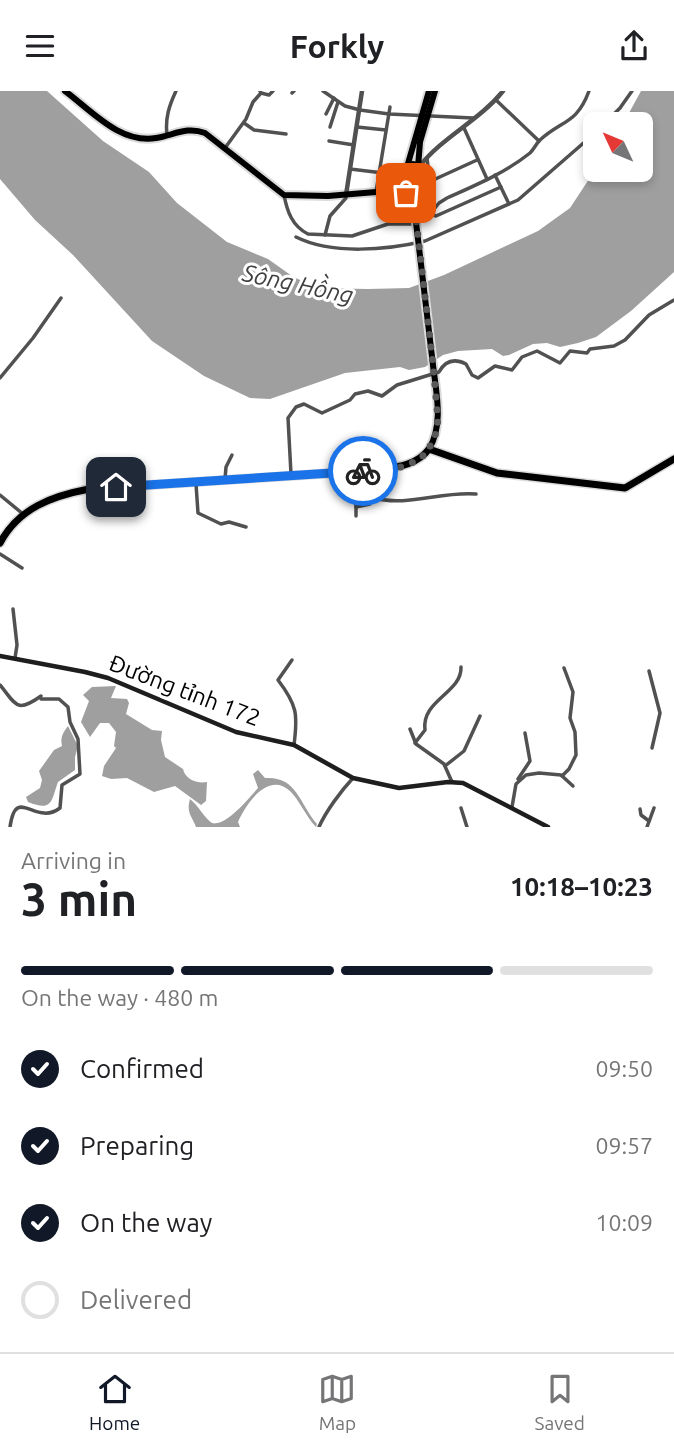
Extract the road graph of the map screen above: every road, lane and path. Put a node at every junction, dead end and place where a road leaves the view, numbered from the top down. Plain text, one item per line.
1 (65, 91) edge
2 (176, 91) edge
3 (274, 91) edge
4 (323, 91) edge
5 (362, 91) edge
6 (429, 91) edge
7 (435, 91) edge
8 (503, 91) edge
9 (580, 91) edge
10 (589, 91) edge
11 (632, 91) edge
12 (260, 92) edge
13 (587, 97) junction
14 (336, 100) junction
15 (496, 100) junction
16 (390, 107) dead end
17 (360, 110) junction
18 (616, 112) edge
19 (326, 114) dead end
20 (389, 114) junction
21 (425, 114) junction
22 (476, 119) junction
23 (244, 123) junction
24 (330, 127) dead end
25 (357, 127) junction
26 (464, 128) junction
27 (386, 130) junction
28 (286, 134) dead end
29 (167, 135) junction
30 (329, 141) dead end
31 (539, 141) junction
32 (420, 142) junction
33 (583, 143) edge
34 (354, 145) junction
35 (225, 148) junction
36 (431, 151) junction
37 (427, 156) junction
38 (477, 160) junction
39 (350, 169) junction
40 (418, 170) junction
41 (405, 171) junction
42 (379, 173) junction
43 (495, 175) junction
44 (488, 179) junction
45 (431, 181) junction
46 (434, 187) dead end
47 (501, 187) junction
48 (379, 191) junction
49 (412, 193) junction
50 (284, 195) junction
51 (346, 195) junction
52 (414, 202) junction
53 (509, 204) junction
54 (430, 214) junction
55 (325, 235) junction
56 (296, 237) dead end
57 (61, 297) dead end
58 (674, 300) edge
59 (434, 374) junction
60 (0, 378) edge
61 (429, 449) junction
62 (232, 455) dead end
63 (674, 460) edge
64 (369, 470) junction
65 (349, 471) junction
66 (291, 476) junction
67 (225, 479) junction
68 (196, 481) junction
69 (476, 494) dead end
70 (0, 495) edge
71 (373, 498) junction
72 (356, 507) junction
73 (23, 515) junction
74 (356, 516) dead end
75 (246, 527) dead end
76 (0, 543) edge
77 (0, 554) edge
78 (22, 568) dead end
79 (13, 610) dead end
80 (0, 656) edge
81 (15, 658) junction
82 (292, 660) dead end
83 (460, 667) dead end
84 (564, 668) dead end
85 (649, 671) dead end
86 (0, 685) edge
87 (480, 716) dead end
88 (410, 729) dead end
89 (525, 733) dead end
90 (415, 743) junction
91 (293, 745) junction
92 (652, 748) dead end
93 (445, 765) junction
94 (562, 776) junction
95 (353, 778) junction
96 (452, 782) junction
97 (516, 785) junction
98 (573, 786) dead end
99 (512, 807) junction
100 (461, 808) dead end
101 (654, 808) dead end
102 (640, 809) dead end
103 (649, 821) junction
104 (10, 827) edge
105 (319, 827) edge
106 (467, 827) edge
107 (548, 827) edge
108 (647, 827) edge

1 - 29 main road
2 - 29 street
3 - 12 street
4 - 14 street
5 - 17 street
6 - 21 main road
7 - 21 main road
8 - 15 street
9 - 13 street
10 - 13 street
11 - 18 street
12 - 23 street
13 - 31 street
14 - 17 street
14 - 19 street
14 - 24 street
15 - 22 street
15 - 31 street
16 - 20 street
17 - 20 street
17 - 25 street
20 - 21 street
20 - 27 street
21 - 22 street
21 - 32 main road
21 - 41 main road
22 - 26 street
23 - 28 street
23 - 35 street
25 - 27 street
25 - 34 street
26 - 36 street
26 - 38 street
27 - 42 street
29 - 35 main road
30 - 34 street
31 - 43 street
32 - 36 street
32 - 40 main road
33 - 53 street
34 - 39 street
35 - 50 main road
36 - 37 street
37 - 40 street
37 - 45 street
38 - 44 street
38 - 45 street
39 - 42 street
39 - 51 street
40 - 41 main road
40 - 49 main road
41 - 42 street
41 - 48 main road
41 - 49 main road
42 - 48 street
43 - 44 street
43 - 47 street
44 - 54 street
45 - 46 street
47 - 53 street
47 - 54 street
48 - 51 main road
48 - 52 main road
49 - 52 main road
50 - 51 main road
50 - 55 street
51 - 55 street
52 - 59 main road, bridge
53 - 56 street
54 - 55 street
57 - 60 street
58 - 59 street
59 - 61 main road
59 - 66 street
61 - 63 highway
61 - 64 highway
62 - 67 street
64 - 65 highway
64 - 71 street
65 - 66 highway
65 - 72 street
66 - 67 highway
67 - 68 highway
68 - 73 highway
68 - 75 street
69 - 71 street
70 - 73 street
71 - 72 street
72 - 74 street
73 - 76 highway
77 - 78 street
79 - 81 street
80 - 81 main road, Đường tỉnh 172
81 - 91 main road, Đường tỉnh 172
82 - 91 street
83 - 90 street
84 - 94 street
85 - 92 street
86 - 104 street
87 - 93 street
88 - 90 street
89 - 97 street
90 - 93 street
91 - 95 main road, Đường tỉnh 172
93 - 96 street
94 - 97 street
94 - 98 street
95 - 96 main road, Đường tỉnh 172
95 - 105 street
96 - 99 main road, Đường tỉnh 172
97 - 99 street
99 - 107 main road, Đường tỉnh 172
100 - 106 street
101 - 103 street
102 - 103 street
103 - 108 street

